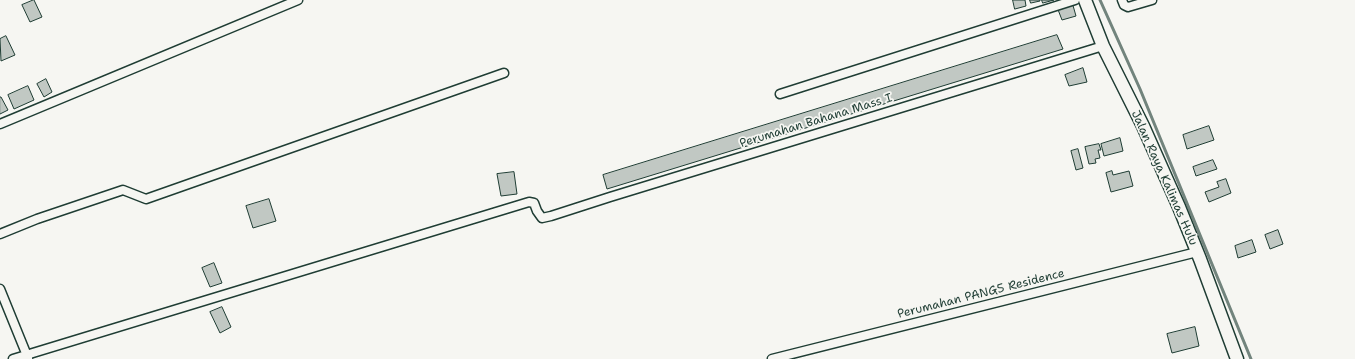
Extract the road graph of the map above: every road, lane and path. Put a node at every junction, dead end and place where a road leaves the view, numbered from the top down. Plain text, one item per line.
1 (298, 0) edge
2 (1075, 0) edge
3 (1085, 0) edge
4 (1122, 0) edge
5 (1152, 0) edge
6 (1103, 46) junction
7 (504, 73) dead end
8 (780, 94) dead end
9 (0, 124) edge
10 (0, 234) edge
11 (1197, 252) junction
12 (0, 289) edge
13 (27, 357) edge
14 (13, 359) edge
15 (772, 359) edge
16 (1237, 359) edge

1 - 9 street
2 - 8 street
3 - 6 street, Jalan Raya Kalimas Hulu
4 - 5 street
6 - 11 street, Jalan Raya Kalimas Hulu
6 - 13 street, Perumahan Bahana Mass I
7 - 10 street
11 - 15 street, Perumahan PANG5 Residence
11 - 16 street, Jalan Raya Kalimas Hulu
12 - 13 street
13 - 14 street

